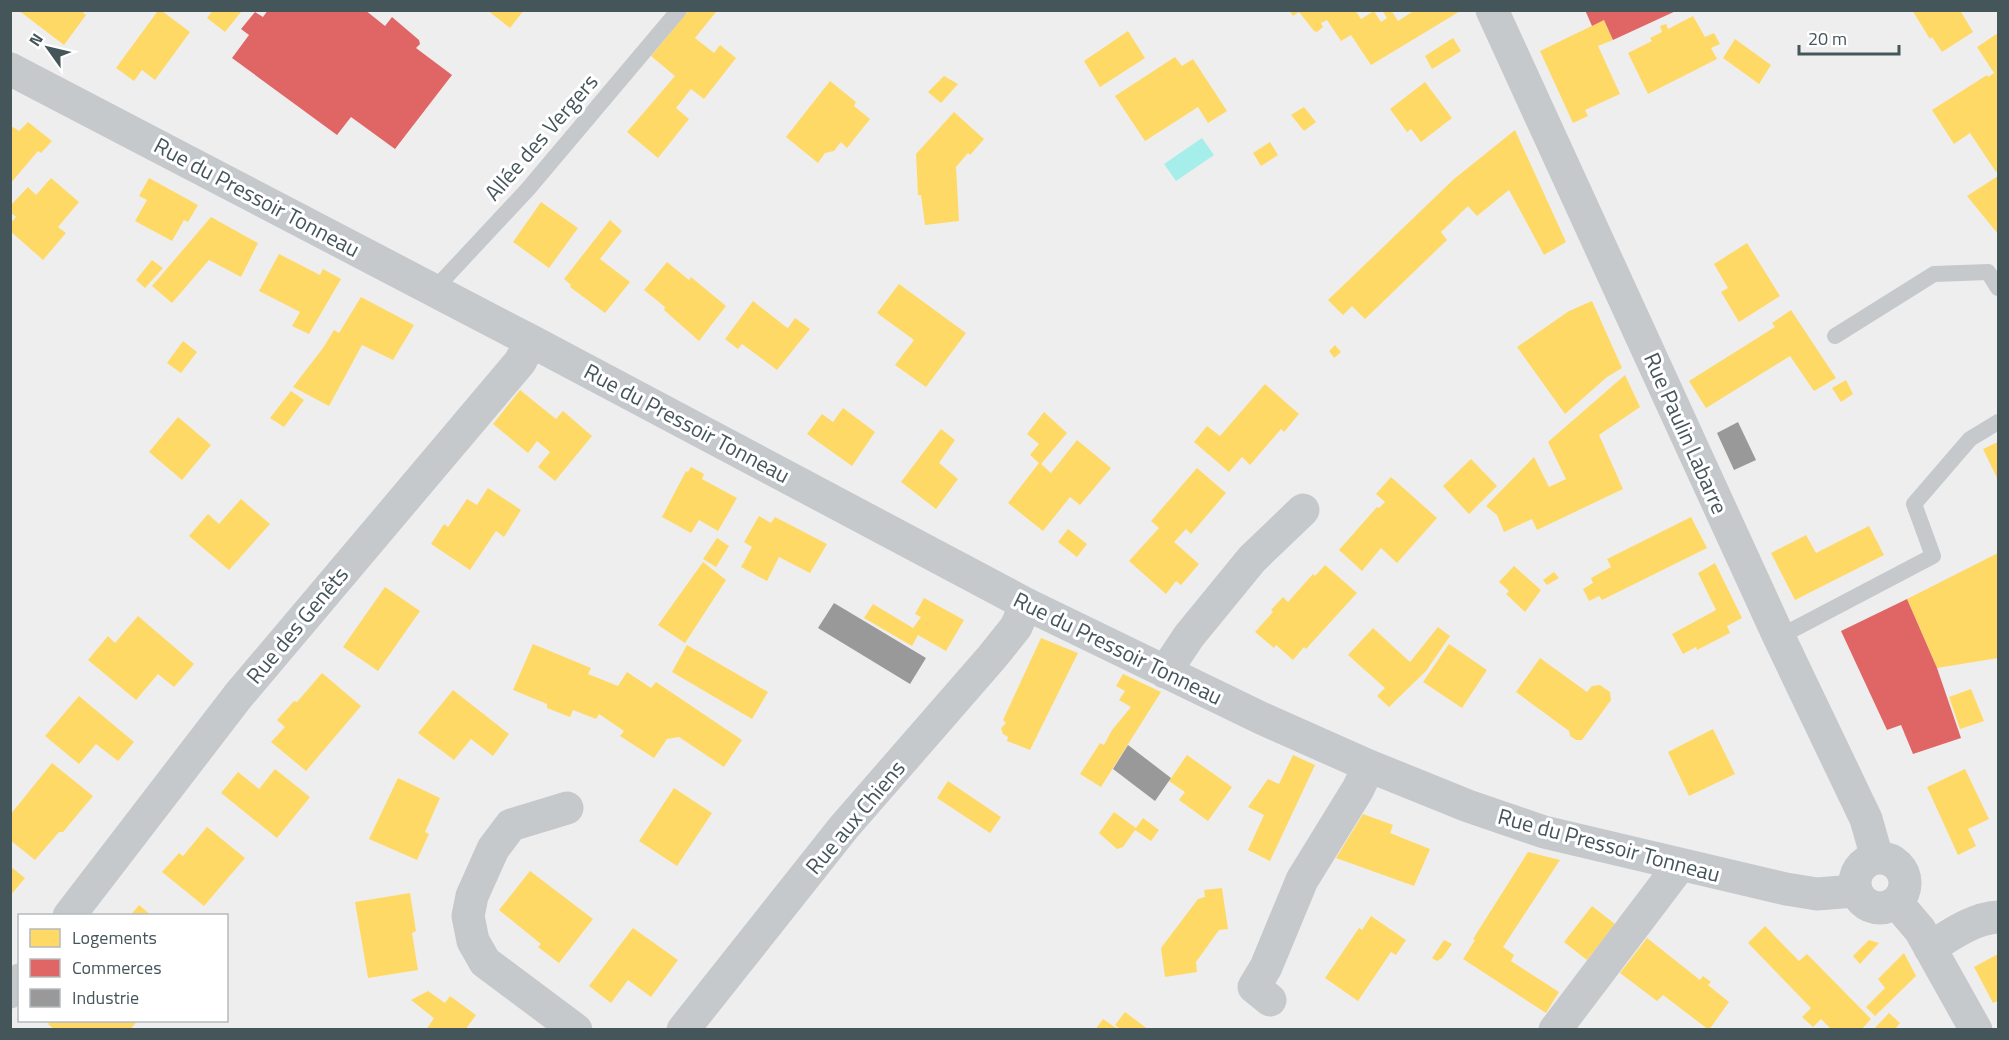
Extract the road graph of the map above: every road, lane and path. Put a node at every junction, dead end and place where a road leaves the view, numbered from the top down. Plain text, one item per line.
1 (679, 10) edge
2 (1492, 10) edge
3 (10, 69) edge
4 (1998, 288) edge
5 (437, 292) junction
6 (1835, 336) dead end
7 (531, 341) junction
8 (1998, 423) edge
9 (1303, 510) dead end
10 (1026, 604) junction
11 (1779, 637) junction
12 (1165, 672) junction
13 (1369, 766) junction
14 (567, 808) dead end
15 (1876, 858) junction
16 (1680, 865) junction
17 (1855, 891) junction
18 (1897, 903) junction
19 (70, 914) edge
20 (1998, 917) edge
21 (1930, 948) junction
22 (1270, 1000) dead end
23 (576, 1029) edge
24 (683, 1029) edge
25 (1555, 1029) edge
26 (1976, 1029) edge

1 - 5 lane, Allée des Vergers
2 - 11 street, Rue Paulin Labarre
3 - 5 street, Rue du Pressoir Tonneau
4 - 6 lane
5 - 7 street, Rue du Pressoir Tonneau
7 - 10 street, Rue du Pressoir Tonneau
7 - 19 street, Rue des Genêts
8 - 11 lane
9 - 12 street
10 - 12 street, Rue du Pressoir Tonneau
10 - 24 street, Rue aux Chiens
11 - 15 street, Rue Paulin Labarre
12 - 13 street, Rue du Pressoir Tonneau
13 - 16 street, Rue du Pressoir Tonneau
13 - 22 street
14 - 23 street
15 - 17 street
15 - 18 street
16 - 17 street, Rue du Pressoir Tonneau
16 - 25 street
17 - 18 street
18 - 21 street
20 - 21 street
21 - 26 street

